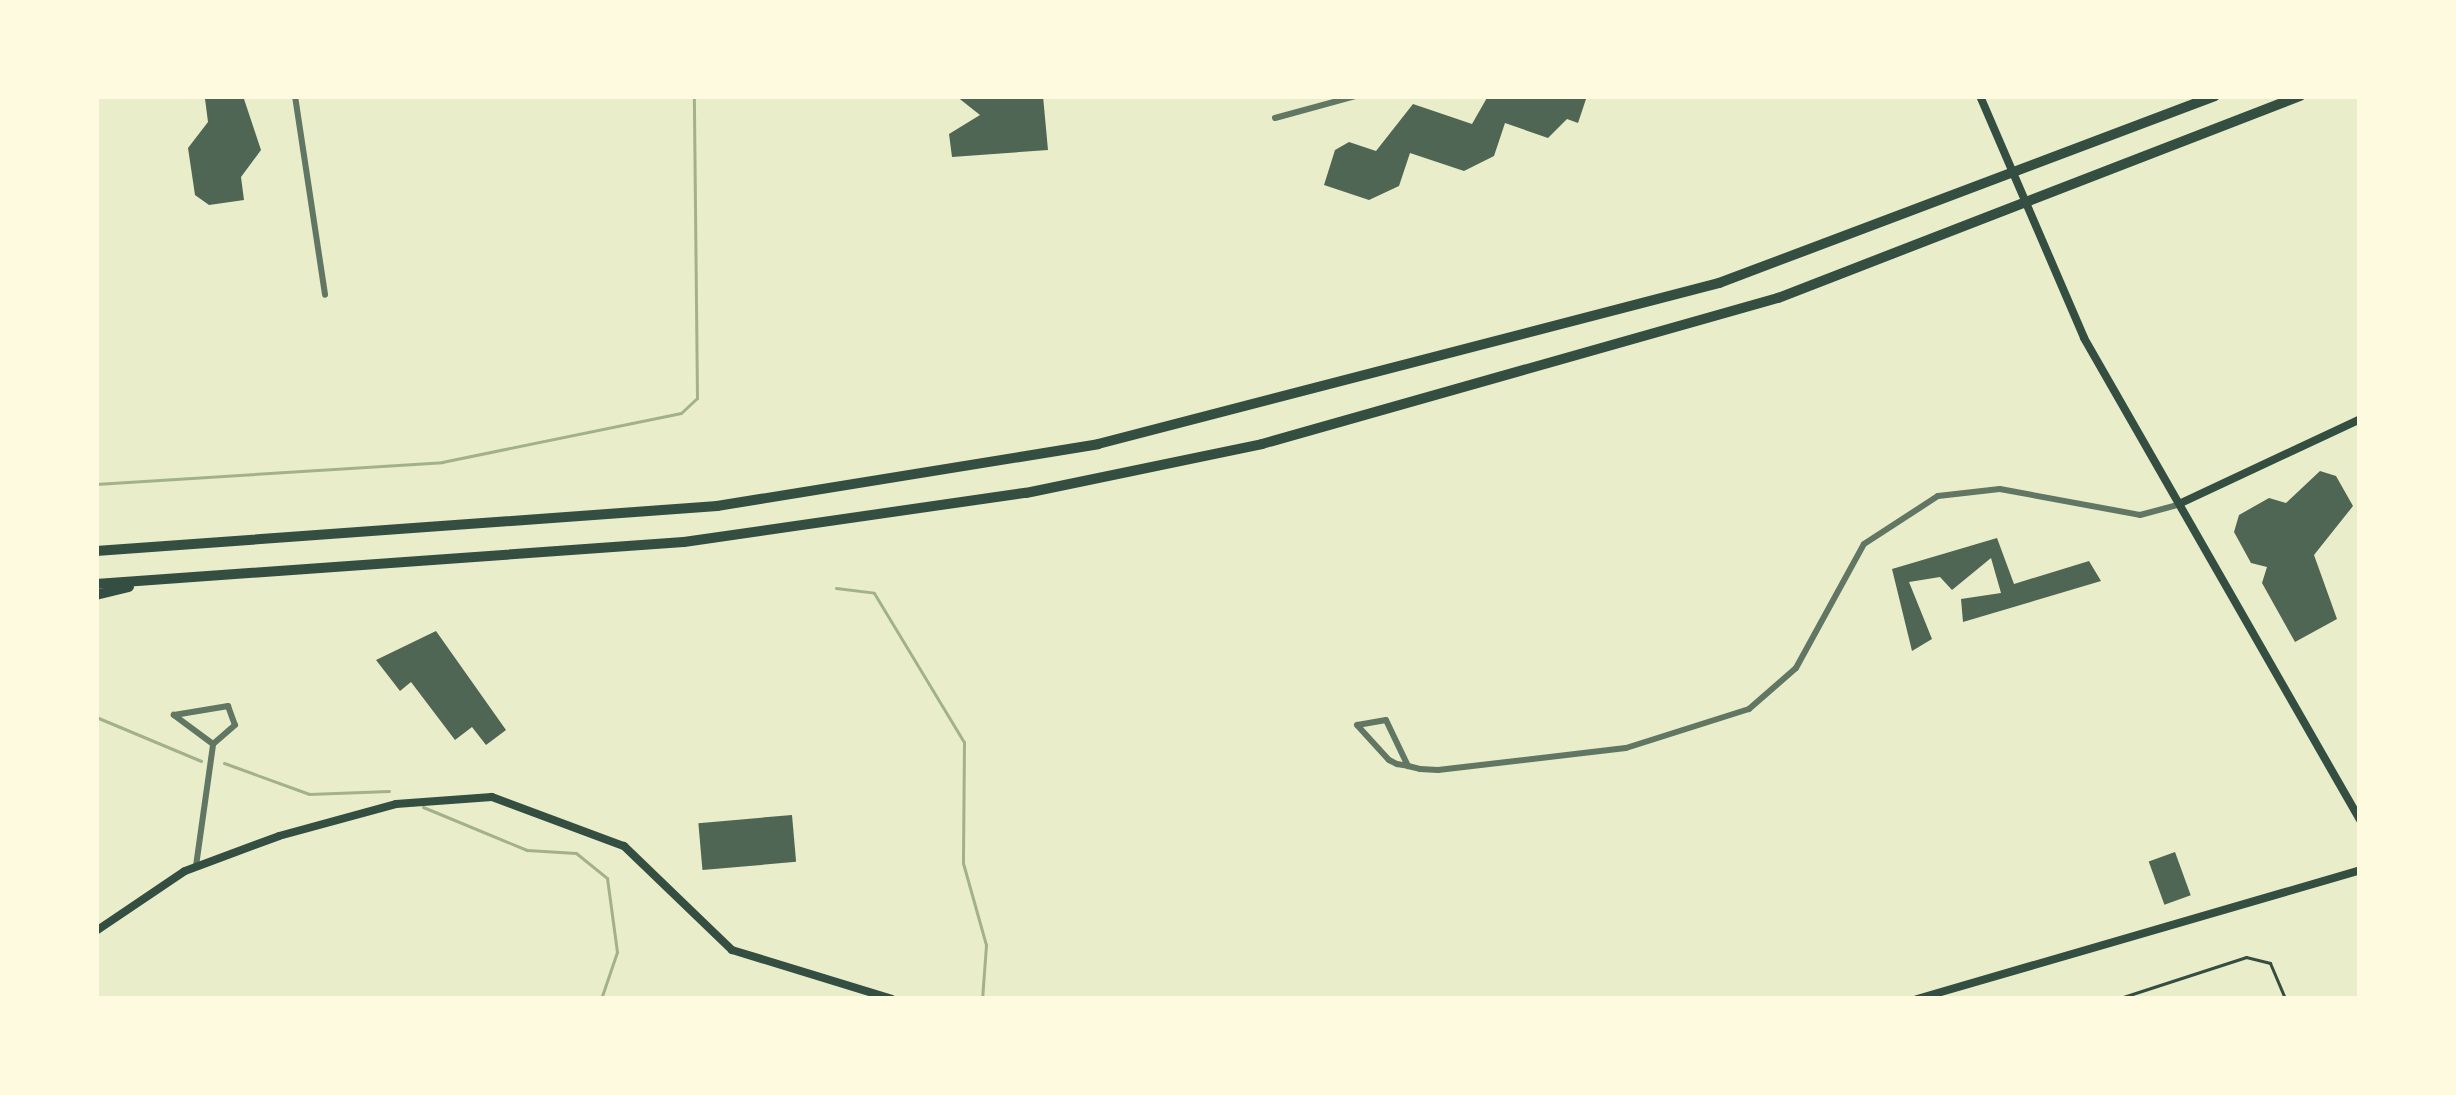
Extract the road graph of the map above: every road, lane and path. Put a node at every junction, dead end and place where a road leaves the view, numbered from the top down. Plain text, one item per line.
1 (296, 96) edge
2 (1356, 96) edge
3 (1980, 96) edge
4 (2206, 96) edge
5 (2215, 96) edge
6 (2300, 96) edge
7 (2179, 111) junction
8 (1275, 118) dead end
9 (326, 296) dead end
10 (2360, 419) edge
11 (2182, 503) junction
12 (96, 548) edge
13 (156, 580) junction
14 (96, 584) edge
15 (96, 595) edge
16 (213, 744) junction
17 (1408, 766) junction
18 (2360, 820) edge
19 (196, 866) junction
20 (2360, 869) edge
21 (96, 931) edge
22 (892, 999) edge
23 (1917, 999) edge
24 (2117, 999) edge
25 (2285, 999) edge

1 - 9 street
2 - 8 street
3 - 11 main road
4 - 7 highway
5 - 7 highway
6 - 13 highway
7 - 12 highway
10 - 11 main road
11 - 17 street
11 - 18 main road
13 - 14 highway
13 - 15 highway
16 - 16 street
16 - 19 street
17 - 17 street
19 - 21 main road
19 - 22 main road
20 - 23 main road
24 - 25 path

